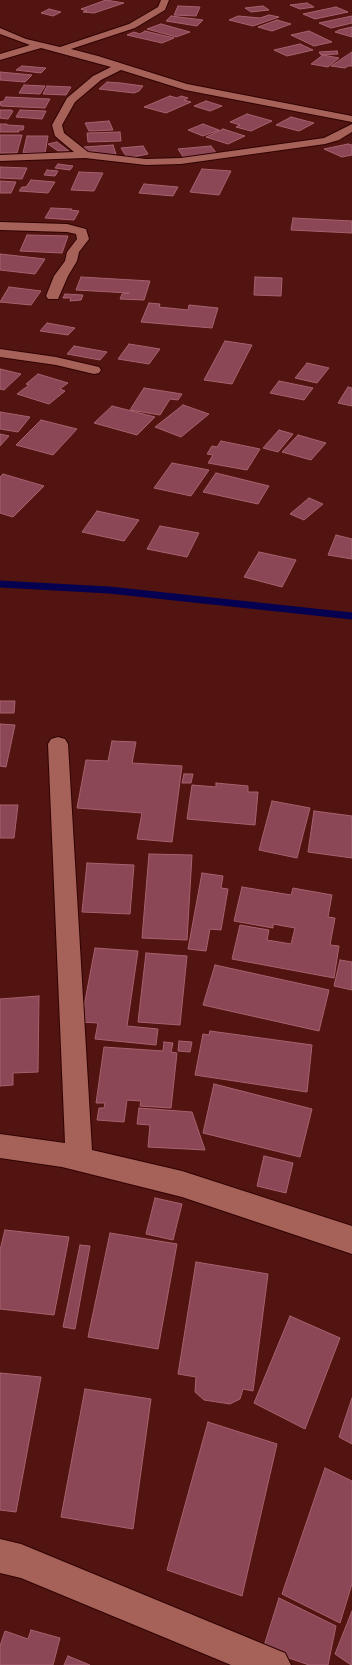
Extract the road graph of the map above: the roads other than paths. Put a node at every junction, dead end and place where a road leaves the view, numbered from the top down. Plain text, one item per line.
1 (165, 0) edge
2 (0, 31) edge
3 (38, 46) junction
4 (60, 50) junction
5 (0, 57) edge
6 (120, 66) junction
7 (352, 119) edge
8 (352, 127) edge
9 (85, 155) junction
10 (0, 158) edge
11 (0, 226) edge
12 (53, 296) dead end
13 (0, 353) edge
14 (94, 370) dead end
15 (58, 744) dead end
16 (0, 1146) edge
17 (79, 1159) junction
18 (352, 1240) edge
19 (0, 1556) edge
20 (273, 1665) edge

1 - 4 street
2 - 3 street
3 - 4 street
3 - 5 street
4 - 6 street
6 - 7 street
6 - 9 street
8 - 9 street
9 - 10 street
11 - 12 street
13 - 14 street
15 - 17 street
16 - 17 street
17 - 18 street
19 - 20 street

